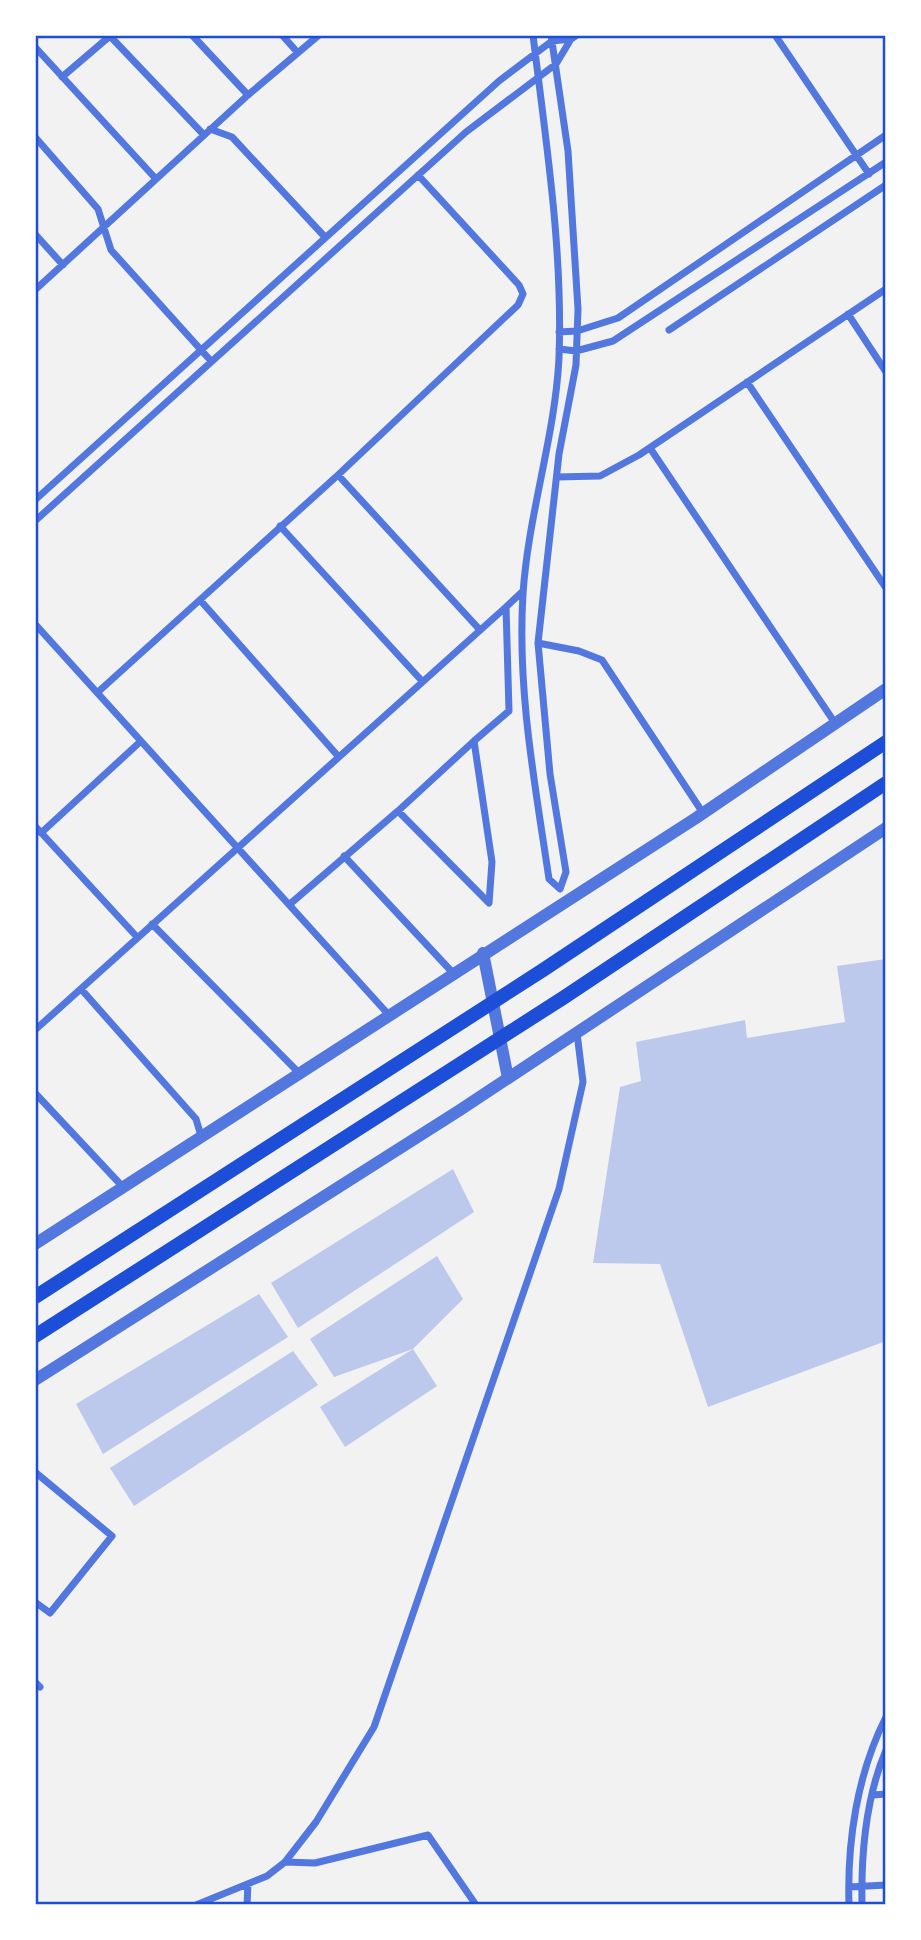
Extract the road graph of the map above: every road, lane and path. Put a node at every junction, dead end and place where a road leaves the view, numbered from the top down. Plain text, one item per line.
1 (192, 35) edge
2 (282, 35) edge
3 (319, 35) edge
4 (533, 35) edge
5 (775, 35) edge
6 (109, 36) edge
7 (574, 37) edge
8 (552, 38) edge
9 (35, 47) edge
10 (535, 52) junction
11 (298, 53) junction
12 (556, 64) junction
13 (538, 75) junction
14 (62, 77) junction
15 (247, 96) junction
16 (207, 132) junction
17 (886, 135) edge
18 (35, 137) edge
19 (856, 156) junction
20 (886, 162) edge
21 (869, 174) junction
22 (418, 175) junction
23 (156, 179) junction
24 (886, 185) edge
25 (104, 227) junction
26 (35, 234) edge
27 (324, 236) junction
28 (62, 265) junction
29 (886, 289) edge
30 (35, 290) edge
31 (848, 314) junction
32 (669, 330) dead end
33 (577, 331) junction
34 (559, 332) junction
35 (559, 349) junction
36 (199, 350) junction
37 (576, 351) junction
38 (211, 361) junction
39 (886, 372) edge
40 (747, 382) junction
41 (650, 448) junction
42 (338, 475) junction
43 (556, 477) junction
44 (35, 500) edge
45 (35, 521) edge
46 (280, 526) junction
47 (886, 588) edge
48 (523, 591) junction
49 (200, 600) junction
50 (506, 607) junction
51 (35, 624) edge
52 (480, 629) junction
53 (538, 643) junction
54 (422, 681) junction
55 (886, 689) edge
56 (98, 692) junction
57 (835, 723) junction
58 (141, 741) junction
59 (474, 741) junction
60 (886, 742) edge
61 (338, 756) junction
62 (886, 783) edge
63 (398, 811) junction
64 (704, 813) junction
65 (35, 825) edge
66 (886, 828) edge
67 (41, 833) junction
68 (238, 846) junction
69 (344, 856) junction
70 (560, 889) junction
71 (290, 904) junction
72 (561, 904) junction
73 (152, 924) junction
74 (137, 937) junction
75 (483, 953) junction
76 (453, 972) junction
77 (81, 989) junction
78 (494, 1002) junction
79 (388, 1014) junction
80 (35, 1030) edge
81 (577, 1033) junction
82 (500, 1037) junction
83 (301, 1075) junction
84 (508, 1078) junction
85 (35, 1093) edge
86 (201, 1136) junction
87 (122, 1186) junction
88 (35, 1244) edge
89 (35, 1297) edge
90 (35, 1336) edge
91 (35, 1380) edge
92 (35, 1472) edge
93 (35, 1602) edge
94 (886, 1717) edge
95 (886, 1750) edge
96 (886, 1794) edge
97 (873, 1795) junction
98 (285, 1861) junction
99 (248, 1884) junction
100 (886, 1885) edge
101 (849, 1887) junction
102 (862, 1887) junction
103 (196, 1905) edge
104 (247, 1905) edge
105 (476, 1905) edge
106 (849, 1905) edge
107 (862, 1905) edge

1 - 15 street
2 - 11 street
3 - 11 street
4 - 10 street
5 - 19 street
6 - 14 street
6 - 16 street
7 - 8 street
7 - 12 street
8 - 10 street
8 - 12 street
9 - 14 street
10 - 13 street
10 - 27 street
11 - 15 street
12 - 13 street
12 - 33 street
13 - 22 street
13 - 34 street
14 - 23 street
15 - 16 street
16 - 23 street
16 - 27 street
17 - 19 street
18 - 25 street
19 - 21 street
19 - 33 street
20 - 21 street
21 - 37 street
22 - 38 street
22 - 42 street
23 - 25 street
24 - 32 street
25 - 28 street
25 - 36 street
26 - 28 street
27 - 36 street
28 - 30 street
29 - 31 street
31 - 39 street
31 - 40 street
33 - 34 street
33 - 37 street
34 - 35 street
35 - 37 street
35 - 48 street
36 - 38 street
36 - 44 street
37 - 43 street
38 - 45 street
40 - 41 street
40 - 47 street
41 - 43 street
41 - 57 street
42 - 46 street
42 - 52 street
43 - 53 street
46 - 49 street
46 - 54 street
48 - 50 street
48 - 70 street
49 - 56 street
49 - 61 street
50 - 52 street
50 - 59 street
51 - 56 street
52 - 54 street
53 - 64 street
53 - 70 street
54 - 61 street
55 - 57 street
56 - 58 street
57 - 64 street
58 - 67 street
58 - 68 street
59 - 63 street
59 - 63 street
60 - 78 main road
61 - 68 street
62 - 82 main road
63 - 69 street
64 - 72 street
65 - 67 street
66 - 81 street
67 - 74 street
68 - 71 street
68 - 73 street
69 - 71 street
69 - 76 street
70 - 72 street
71 - 79 street
72 - 75 street
73 - 74 street
73 - 83 street
74 - 77 street
75 - 76 street
75 - 78 street
76 - 79 street
77 - 80 street
77 - 86 street
78 - 82 street
78 - 89 main road
79 - 83 street
81 - 84 street
81 - 98 street
82 - 84 street
82 - 90 main road
83 - 86 street
84 - 91 street
85 - 87 street
86 - 87 street
87 - 88 street
92 - 93 street
94 - 101 street
95 - 97 street
96 - 97 street
97 - 102 street
98 - 99 street
98 - 105 street
99 - 103 street
99 - 104 street
100 - 102 street
101 - 102 street
101 - 106 street
102 - 107 street

